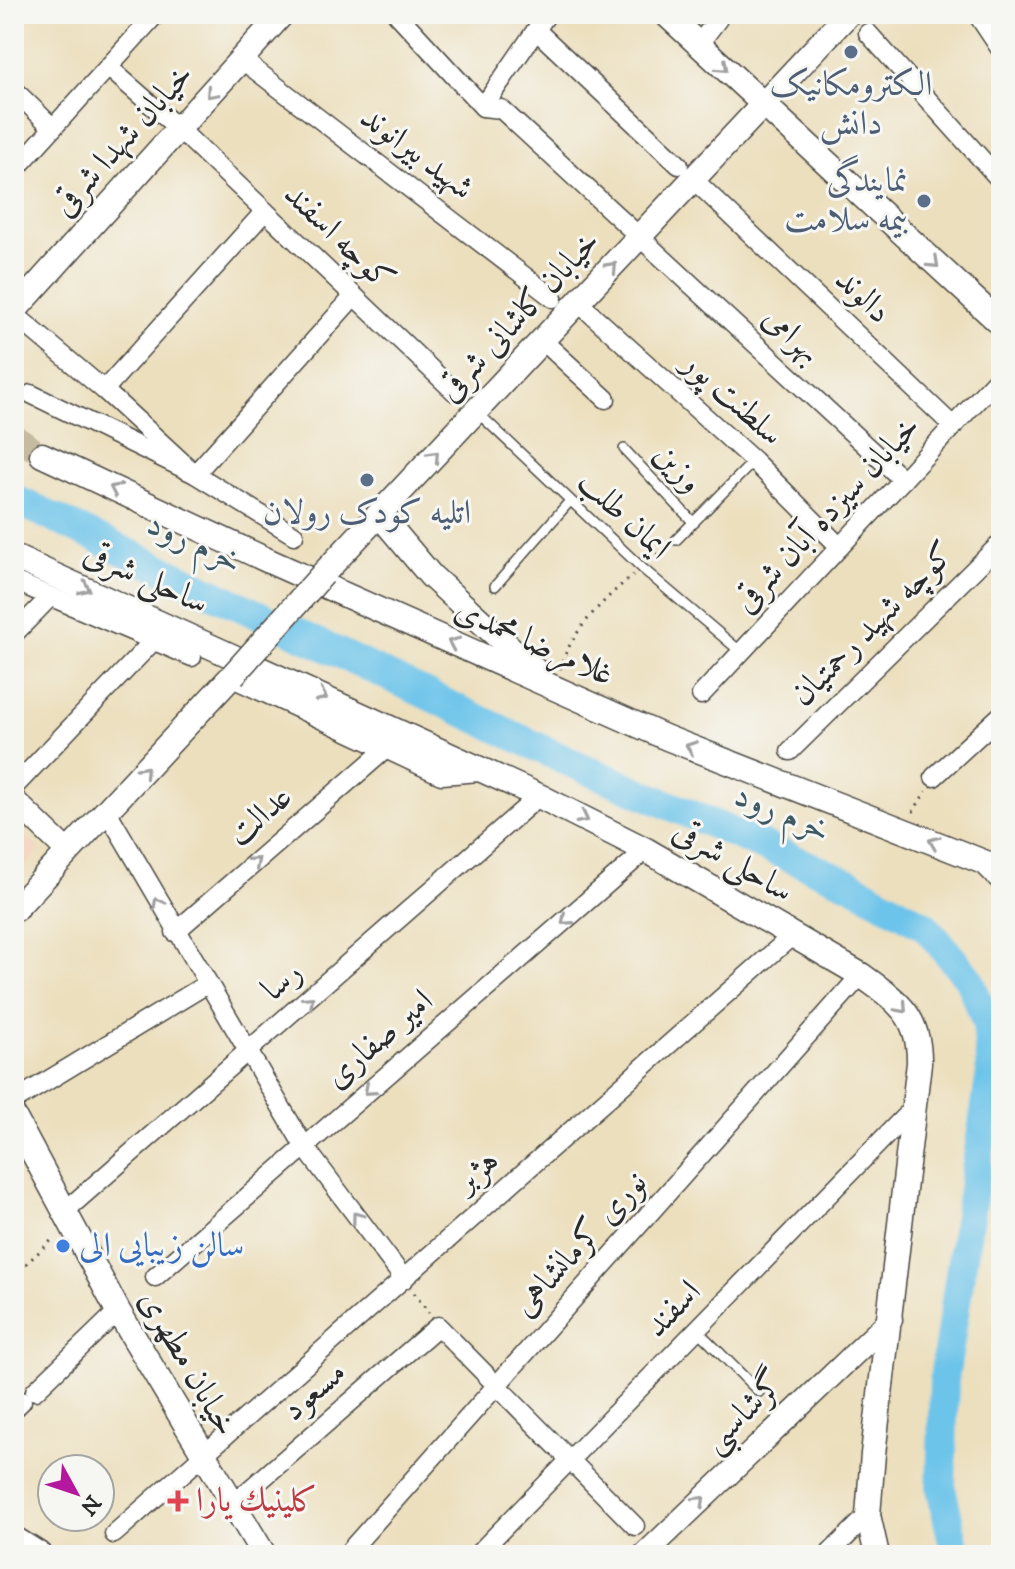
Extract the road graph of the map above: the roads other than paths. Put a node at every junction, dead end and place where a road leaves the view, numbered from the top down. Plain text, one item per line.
1 (156, 14) edge
2 (282, 14) edge
3 (397, 14) edge
4 (547, 14) edge
5 (666, 14) edge
6 (715, 14) edge
7 (848, 14) edge
8 (977, 14) edge
9 (536, 30) junction
10 (868, 33) dead end
11 (699, 44) junction
12 (1001, 50) edge
13 (241, 59) junction
14 (108, 67) junction
15 (14, 90) edge
16 (764, 104) junction
17 (483, 107) junction
18 (53, 128) junction
19 (179, 129) junction
20 (14, 171) edge
21 (686, 172) junction
22 (1001, 181) edge
23 (265, 211) junction
24 (639, 238) junction
25 (354, 296) junction
26 (553, 298) dead end
27 (578, 302) junction
28 (14, 312) edge
29 (1001, 324) edge
30 (542, 340) junction
31 (1001, 375) edge
32 (104, 390) junction
33 (455, 392) dead end
34 (31, 394) dead end
35 (606, 399) dead end
36 (476, 411) junction
37 (953, 426) junction
38 (624, 449) dead end
39 (42, 455) tunnel mouth
40 (754, 461) junction
41 (195, 474) junction
42 (903, 480) junction
43 (570, 501) junction
44 (379, 514) junction
45 (694, 523) junction
46 (294, 535) dead end
47 (676, 540) road end
48 (1001, 543) edge
49 (840, 547) junction
50 (14, 557) edge
51 (14, 581) edge
52 (495, 586) dead end
53 (50, 597) junction
54 (14, 634) edge
55 (155, 639) junction
56 (741, 652) junction
57 (192, 657) dead end
58 (233, 675) junction
59 (556, 689) junction
60 (701, 695) dead end
61 (1001, 715) edge
62 (387, 748) junction
63 (790, 751) dead end
64 (482, 769) junction
65 (934, 777) road end
66 (14, 787) edge
67 (539, 796) junction
68 (14, 800) edge
69 (107, 811) junction
70 (646, 850) junction
71 (67, 851) junction
72 (1001, 878) edge
73 (14, 910) edge
74 (175, 932) junction
75 (793, 935) junction
76 (861, 975) junction
77 (207, 984) junction
78 (250, 1052) junction
79 (14, 1101) edge
80 (913, 1108) junction
81 (14, 1117) edge
82 (304, 1146) junction
83 (68, 1217) junction
84 (155, 1277) dead end
85 (404, 1279) junction
86 (118, 1311) junction
87 (891, 1319) junction
88 (697, 1330) junction
89 (497, 1385) junction
90 (759, 1392) dead end
91 (23, 1400) edge
92 (204, 1456) junction
93 (570, 1459) junction
94 (233, 1504) junction
95 (868, 1515) junction
96 (635, 1526) dead end
97 (114, 1534) dead end
98 (14, 1535) edge
99 (38, 1555) edge
100 (264, 1555) edge
101 (346, 1555) edge
102 (477, 1555) edge
103 (644, 1555) edge
104 (828, 1555) edge
105 (877, 1555) edge

1 - 14 street
2 - 13 main road, خیابان شهدا شرقی
3 - 17 street
4 - 9 street
5 - 11 main road
6 - 11 street
7 - 16 main road, خیابان کاشانی شرقی
8 - 12 street
9 - 17 street
9 - 21 street, دالوند
10 - 22 street
11 -> 16 main road
13 -> 19 main road, خیابان شهدا شرقی
13 - 26 street, شهید بیرانوند
14 - 18 street
14 - 19 street, کوچه اسفند
15 - 18 street
16 - 21 main road, خیابان کاشانی شرقی
16 -> 29 main road
17 - 24 street, بهرامی
18 - 20 street
19 - 23 street, کوچه اسفند
19 - 28 main road, خیابان شهدا شرقی
21 - 24 main road, خیابان کاشانی شرقی
21 - 37 street, دالوند
23 - 25 street, کوچه اسفند
23 - 32 street
27 -> 24 main road, خیابان کاشانی شرقی
24 - 42 street, بهرامی
25 - 33 street, کوچه اسفند
25 - 41 street
27 - 30 main road, خیابان کاشانی شرقی
27 - 40 street, سلطنت پور
28 - 32 street
30 - 35 street
30 - 36 main road, خیابان کاشانی شرقی
31 - 37 street, خیابان سیزده آبان شرقی
32 - 41 street
34 - 41 street
36 - 43 lane, ایمان طلب
44 -> 36 main road, خیابان کاشانی شرقی
37 - 42 street, خیابان سیزده آبان شرقی
38 - 45 lane, وزین
59 -> 39 main road, غلامرضا محمدی
40 - 45 lane
40 - 49 street, سلطنت پور
41 - 46 street
42 - 49 street, خیابان سیزده آبان شرقی
43 - 52 lane
43 - 56 lane, ایمان طلب
44 - 58 main road, خیابان کاشانی شرقی, bridge
44 - 59 main road
45 - 47 lane
48 - 63 street, کوچه شهید رحمتیان
49 - 56 street, خیابان سیزده آبان شرقی
50 -> 64 main road, ساحلی شرقی
51 - 53 street
53 - 54 street
53 - 55 street
55 - 57 street
55 - 66 street
56 - 60 street, خیابان سیزده آبان شرقی
58 - 62 main road
69 -> 58 main road
72 -> 59 main road, غلامرضا محمدی
61 - 65 street
62 - 64 main road
74 -> 62 street, عدالت
64 - 67 main road, ساحلی شرقی
67 -> 70 main road, ساحلی شرقی
78 -> 67 street, رسا
68 - 71 street
69 - 71 main road
74 -> 69 street
70 - 75 main road, ساحلی شرقی
70 -> 82 street, امیر صفاری
71 - 73 main road
74 - 77 street
75 - 76 main road, ساحلی شرقی
75 - 85 street, هژبر
76 -> 80 main road, ساحلی شرقی
76 - 89 street, نوری کرمانشاهی
77 - 78 street
77 - 79 street
78 - 82 street
78 - 83 street, رسا
80 - 87 main road, ساحلی شرقی
80 - 88 street, اسفند
81 - 83 main road, خیابان مطهری
82 - 84 street, امیر صفاری
85 -> 82 street
83 - 86 main road, خیابان مطهری
85 - 92 street, هژبر
86 - 91 street
86 - 92 main road, خیابان مطهری
87 - 95 main road, ساحلی شرقی
103 -> 87 street, گرشاسبی
88 - 90 lane
88 - 93 street, اسفند
89 - 93 street
89 - 94 street, مسعود
89 - 101 street, نوری کرمانشاهی
92 - 94 main road, خیابان مطهری
92 - 97 street, هژبر
93 - 96 street
93 - 102 street, اسفند
94 - 100 main road, خیابان مطهری
95 - 104 street
95 - 105 main road, ساحلی شرقی
98 - 99 street

